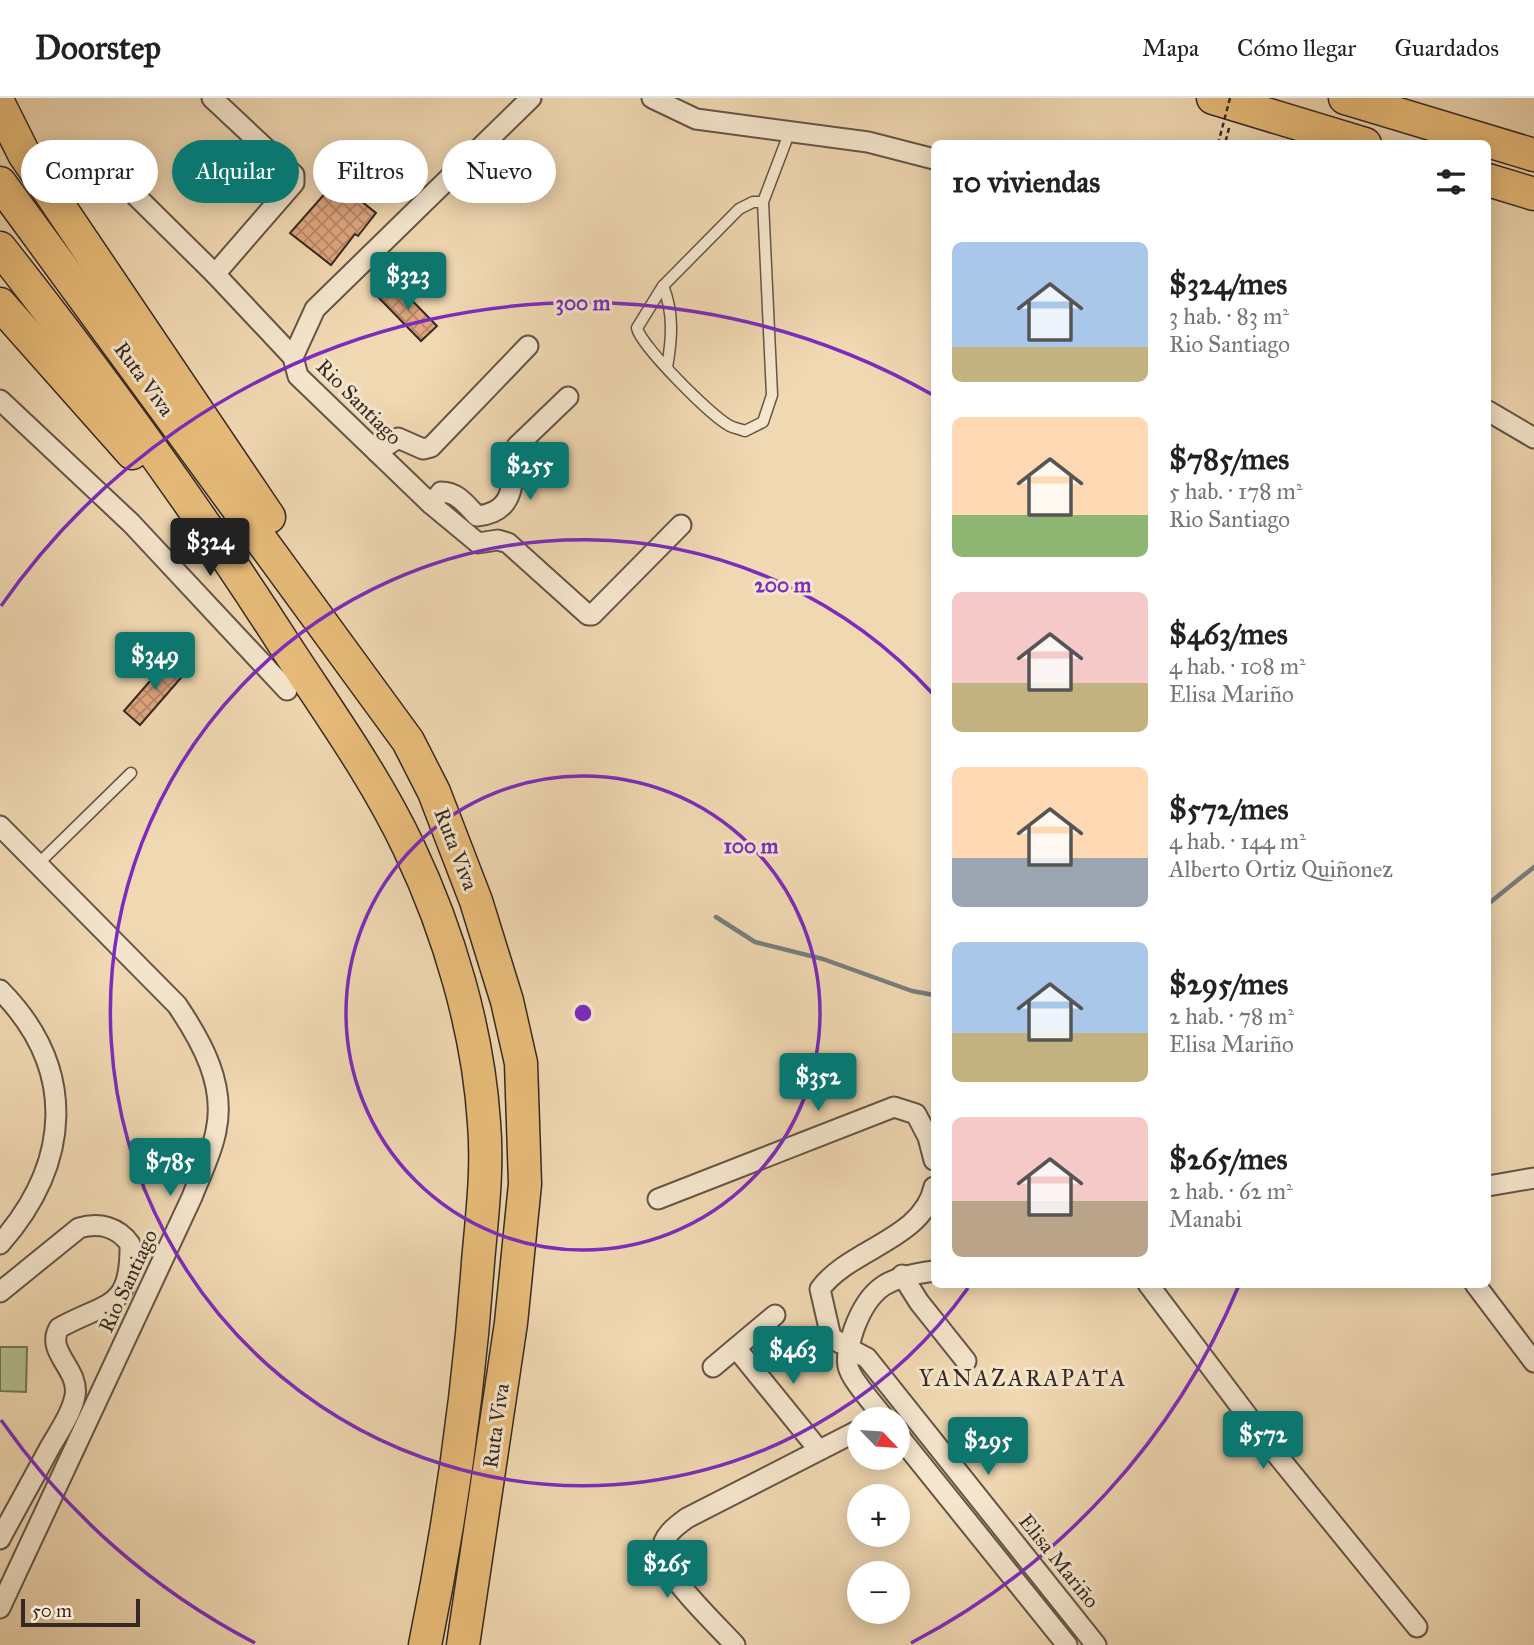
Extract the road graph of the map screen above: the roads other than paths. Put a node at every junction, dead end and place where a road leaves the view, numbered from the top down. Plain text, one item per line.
1 (212, 98) edge
2 (531, 98) edge
3 (652, 98) edge
4 (1213, 98) edge
5 (1345, 98) edge
6 (0, 106) edge
7 (790, 131) junction
8 (1352, 140) edge
9 (1484, 140) edge
10 (1491, 142) edge
11 (1534, 155) edge
12 (931, 158) edge
13 (1491, 181) edge
14 (0, 183) edge
15 (1534, 194) edge
16 (763, 202) junction
17 (143, 203) edge
18 (0, 248) edge
19 (215, 274) junction
20 (663, 286) junction
21 (0, 304) edge
22 (528, 346) dead end
23 (293, 357) junction
24 (667, 367) junction
25 (568, 397) dead end
26 (0, 400) edge
27 (1491, 413) edge
28 (1534, 438) edge
29 (377, 452) junction
30 (431, 504) junction
31 (195, 509) junction
32 (681, 525) dead end
33 (295, 582) junction
34 (287, 690) dead end
35 (131, 773) dead end
36 (0, 826) edge
37 (38, 864) junction
38 (0, 990) edge
39 (931, 1148) edge
40 (1534, 1178) edge
41 (1491, 1185) edge
42 (658, 1199) dead end
43 (931, 1201) edge
44 (0, 1244) edge
45 (931, 1271) edge
46 (902, 1275) junction
47 (1151, 1288) edge
48 (1478, 1288) edge
49 (0, 1292) edge
50 (775, 1315) dead end
51 (849, 1345) junction
52 (736, 1348) junction
53 (966, 1361) dead end
54 (1534, 1362) edge
55 (713, 1367) dead end
56 (875, 1407) edge
57 (906, 1407) edge
58 (910, 1412) edge
59 (847, 1436) edge
60 (818, 1450) junction
61 (910, 1450) edge
62 (0, 1539) edge
63 (0, 1608) edge
64 (1417, 1627) dead end
65 (425, 1645) edge
66 (463, 1645) edge
67 (735, 1645) edge
68 (1067, 1645) edge
69 (1096, 1645) edge

1 - 19 street
2 - 23 street, Rio Santiago
3 - 7 street
4 - 8 highway
5 - 9 highway
6 - 33 highway
7 - 12 street
7 - 16 lane
10 - 11 highway
13 - 15 highway
14 - 33 highway, Ruta Viva
16 - 20 lane
16 - 24 lane
17 - 19 street
18 - 31 highway, Ruta Viva
19 - 23 street
20 - 24 lane
20 - 24 lane
21 - 31 highway
22 - 29 street
23 - 29 street, Rio Santiago
25 - 30 street
26 - 34 street
27 - 28 street
29 - 30 street, Rio Santiago
30 - 32 street, Rio Santiago
31 - 65 highway, Ruta Viva
33 - 66 highway, Ruta Viva
35 - 37 lane
36 - 37 street, Rio Santiago
37 - 63 street, Rio Santiago
38 - 44 street
39 - 42 street
40 - 41 street
43 - 51 street, Elisa Mariño
45 - 46 street
46 - 51 street
46 - 53 street
47 - 64 street
48 - 54 street
49 - 62 street
50 - 52 street
51 - 56 street
51 - 57 street, Elisa Mariño
52 - 55 street
52 - 60 street
58 - 69 street, Elisa Mariño
59 - 60 street
60 - 67 street
61 - 68 street

